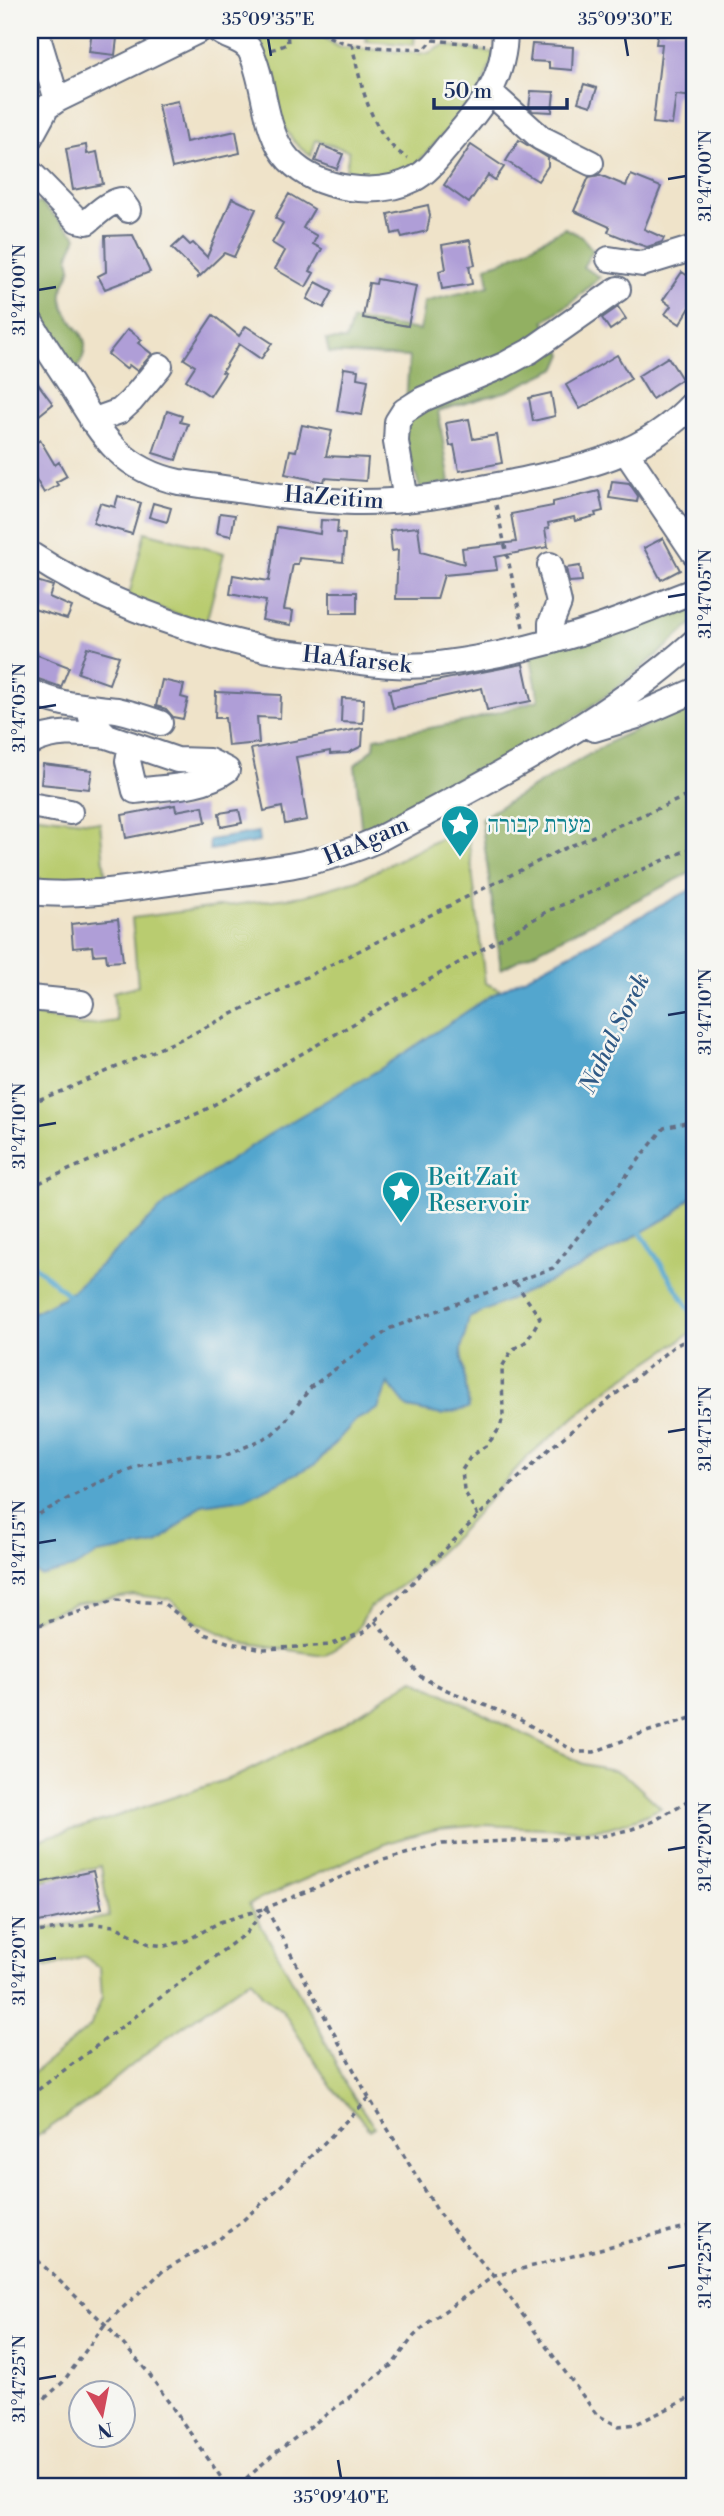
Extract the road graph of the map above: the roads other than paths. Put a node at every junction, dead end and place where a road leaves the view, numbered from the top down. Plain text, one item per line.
1 (169, 30) edge
2 (191, 30) edge
3 (200, 30) edge
4 (218, 30) edge
5 (37, 34) dead end
6 (505, 38) edge
7 (491, 93) junction
8 (57, 100) junction
9 (30, 138) edge
10 (591, 163) dead end
11 (30, 173) edge
12 (128, 210) dead end
13 (694, 248) edge
14 (609, 258) dead end
15 (618, 289) dead end
16 (30, 321) edge
17 (160, 366) dead end
18 (694, 402) edge
19 (92, 421) junction
20 (626, 452) junction
21 (406, 500) junction
22 (694, 553) edge
23 (30, 554) edge
24 (550, 565) dead end
25 (694, 591) edge
26 (694, 642) edge
27 (539, 643) junction
28 (30, 691) edge
29 (694, 691) edge
30 (89, 709) junction
31 (160, 723) dead end
32 (570, 734) junction
33 (107, 736) junction
34 (30, 743) edge
35 (131, 744) dead end
36 (30, 805) edge
37 (69, 812) dead end
38 (30, 892) edge
39 (30, 998) edge
40 (81, 1003) dead end

1 - 2 street
3 - 8 street
4 - 7 street
5 - 8 street
6 - 7 street
7 - 10 street
8 - 9 street
11 - 12 street
13 - 14 street
15 - 21 street
16 - 19 street, HaZeitim
17 - 19 street
18 - 20 street, HaZeitim
19 - 21 street, HaZeitim
20 - 21 street, HaZeitim
20 - 22 street
23 - 27 street, HaAfarsek
24 - 27 street
25 - 27 street, HaAfarsek
26 - 32 street, HaAgam
28 - 30 street
29 - 32 street
30 - 31 street
30 - 33 street
32 - 38 street, HaAgam
33 - 34 street
33 - 35 street
36 - 37 street
39 - 40 street

